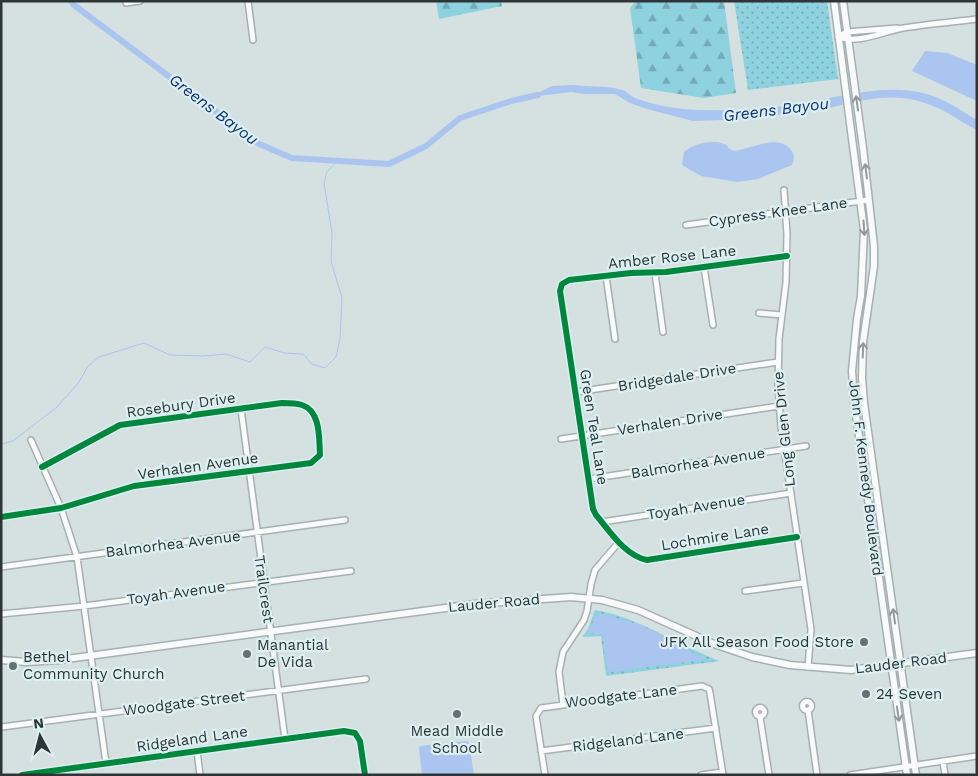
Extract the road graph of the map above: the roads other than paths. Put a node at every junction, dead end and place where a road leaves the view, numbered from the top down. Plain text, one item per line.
1 (140, 1) edge
2 (248, 1) edge
3 (834, 1) edge
4 (843, 1) edge
5 (126, 3) dead end
6 (977, 19) edge
7 (902, 28) junction
8 (847, 32) junction
9 (838, 37) junction
10 (252, 40) dead end
11 (848, 40) junction
12 (863, 148) junction
13 (854, 149) junction
14 (784, 190) dead end
15 (869, 200) junction
16 (861, 201) junction
17 (786, 211) junction
18 (686, 225) dead end
19 (787, 256) junction
20 (864, 261) junction
21 (874, 261) junction
22 (704, 267) junction
23 (655, 273) junction
24 (606, 276) junction
25 (562, 284) joint
26 (759, 313) dead end
27 (782, 315) junction
28 (713, 325) dead end
29 (663, 332) dead end
30 (615, 340) dead end
31 (778, 362) junction
32 (576, 392) junction
33 (779, 406) junction
34 (240, 409) junction
35 (582, 436) junction
36 (561, 439) dead end
37 (31, 440) dead end
38 (806, 446) dead end
39 (784, 450) junction
40 (311, 463) joint
41 (42, 467) junction
42 (249, 472) junction
43 (589, 479) junction
44 (791, 493) junction
45 (61, 508) junction
46 (1, 517) edge
47 (345, 520) dead end
48 (602, 522) junction
49 (257, 533) junction
50 (797, 537) junction
51 (619, 542) junction
52 (883, 543) junction
53 (874, 544) junction
54 (77, 557) junction
55 (638, 557) joint
56 (1, 567) edge
57 (351, 571) dead end
58 (263, 582) junction
59 (803, 583) junction
60 (745, 590) dead end
61 (589, 598) junction
62 (84, 606) junction
63 (1, 614) edge
64 (270, 632) junction
65 (977, 653) edge
66 (90, 656) junction
67 (1, 660) edge
68 (900, 664) junction
69 (891, 666) junction
70 (808, 667) junction
71 (366, 679) dead end
72 (278, 690) junction
73 (563, 704) junction
74 (808, 710) dead end
75 (99, 714) junction
76 (760, 717) dead end
77 (2, 727) edge
78 (716, 728) junction
79 (285, 739) junction
80 (197, 751) junction
81 (541, 751) junction
82 (977, 756) edge
83 (943, 761) junction
84 (106, 763) junction
85 (915, 765) junction
86 (906, 767) junction
87 (723, 773) edge
88 (22, 775) edge
89 (200, 775) edge
90 (364, 775) edge
91 (545, 775) edge
92 (701, 775) edge
93 (769, 775) edge
94 (817, 775) edge
95 (850, 775) edge
96 (907, 775) edge
97 (916, 775) edge
98 (945, 775) edge

1 - 5 street
2 - 10 street
3 - 9 main road, John F. Kennedy Boulevard
4 - 8 main road, John F. Kennedy Boulevard
6 - 7 street
7 - 8 street
7 - 11 street
8 - 9 street
8 - 11 main road, John F. Kennedy Boulevard
9 - 11 street
9 - 13 main road, John F. Kennedy Boulevard
12 -> 11 main road, John F. Kennedy Boulevard
12 - 13 main road
15 -> 12 main road, John F. Kennedy Boulevard
13 - 16 main road, John F. Kennedy Boulevard
14 - 17 street, Long Glen Drive
15 - 16 street, Cypress Knee Lane
15 - 21 main road, John F. Kennedy Boulevard
16 - 17 street, Cypress Knee Lane
16 -> 20 main road, John F. Kennedy Boulevard
17 - 18 street, Cypress Knee Lane
17 - 19 street, Long Glen Drive
19 - 22 street, Amber Rose Lane
19 - 27 street, Long Glen Drive
20 - 21 main road
20 - 53 main road, John F. Kennedy Boulevard
52 -> 21 main road, John F. Kennedy Boulevard
22 - 23 street, Amber Rose Lane
22 - 28 street
23 - 24 street, Amber Rose Lane
23 - 29 street
24 - 25 street, Amber Rose Lane
24 - 30 street
25 - 32 street, Green Teal Lane
26 - 27 street
27 - 31 street, Long Glen Drive
31 - 32 street, Bridgedale Drive
31 - 33 street, Long Glen Drive
32 - 35 street, Green Teal Lane
33 - 35 street, Verhalen Drive
33 - 39 street, Long Glen Drive
34 - 40 street, Rosebury Drive
34 - 41 street, Rosebury Drive
34 - 42 street, Trailcrest
35 - 36 street, Verhalen Drive
35 - 43 street, Green Teal Lane
37 - 41 street
38 - 39 street, Balmorhea Avenue
39 - 43 street, Balmorhea Avenue
39 - 44 street, Long Glen Drive
40 - 42 street, Verhalen Avenue
41 - 45 street
42 - 45 street, Verhalen Avenue
42 - 49 street, Trailcrest
43 - 48 street, Green Teal Lane
44 - 48 street, Toyah Avenue
44 - 50 street, Long Glen Drive
45 - 46 street, Verhalen Avenue
45 - 54 street
47 - 49 street, Balmorhea Avenue
48 - 51 street, Green Teal Lane
49 - 54 street, Balmorhea Avenue
49 - 58 street, Trailcrest
50 - 55 street, Lochmire Lane
50 - 59 street, Long Glen Drive
51 - 55 street, Green Teal Lane
51 - 61 street
52 - 53 main road
68 -> 52 main road, John F. Kennedy Boulevard
53 - 69 main road, John F. Kennedy Boulevard
54 - 56 street, Balmorhea Avenue
54 - 62 street
57 - 58 street, Toyah Avenue
58 - 62 street, Toyah Avenue
58 - 64 street, Trailcrest
59 - 60 street
59 - 70 street, Long Glen Drive
61 - 64 main road, Lauder Road
61 - 70 main road, Lauder Road
61 - 73 street
62 - 63 street, Toyah Avenue
62 - 66 street
64 - 66 main road, Lauder Road
64 - 72 street, Trailcrest
65 - 68 main road, Lauder Road
66 - 67 main road, Lauder Road
66 - 75 street
68 - 69 main road, Lauder Road
68 - 85 main road, John F. Kennedy Boulevard
69 - 70 main road, Lauder Road
69 -> 86 main road, John F. Kennedy Boulevard
71 - 72 street, Woodgate Street
72 - 75 street, Woodgate Street
72 - 79 street, Trailcrest
73 - 78 street, Woodgate Lane
73 - 81 street, Woodgate Lane
74 - 94 street
75 - 77 street, Woodgate Street
75 - 84 street
76 - 93 street
78 - 81 street, Ridgeland Lane
78 - 87 street
79 - 80 street, Ridgeland Lane
79 - 90 street, Ridgeland Lane
80 - 84 street, Ridgeland Lane
80 - 89 street
81 - 91 street
82 - 83 street
83 - 85 street
83 - 98 street
84 - 88 street, Ridgeland Lane
85 - 86 street
85 - 97 main road, John F. Kennedy Boulevard
86 - 95 street
86 - 96 main road, John F. Kennedy Boulevard
87 - 92 street

